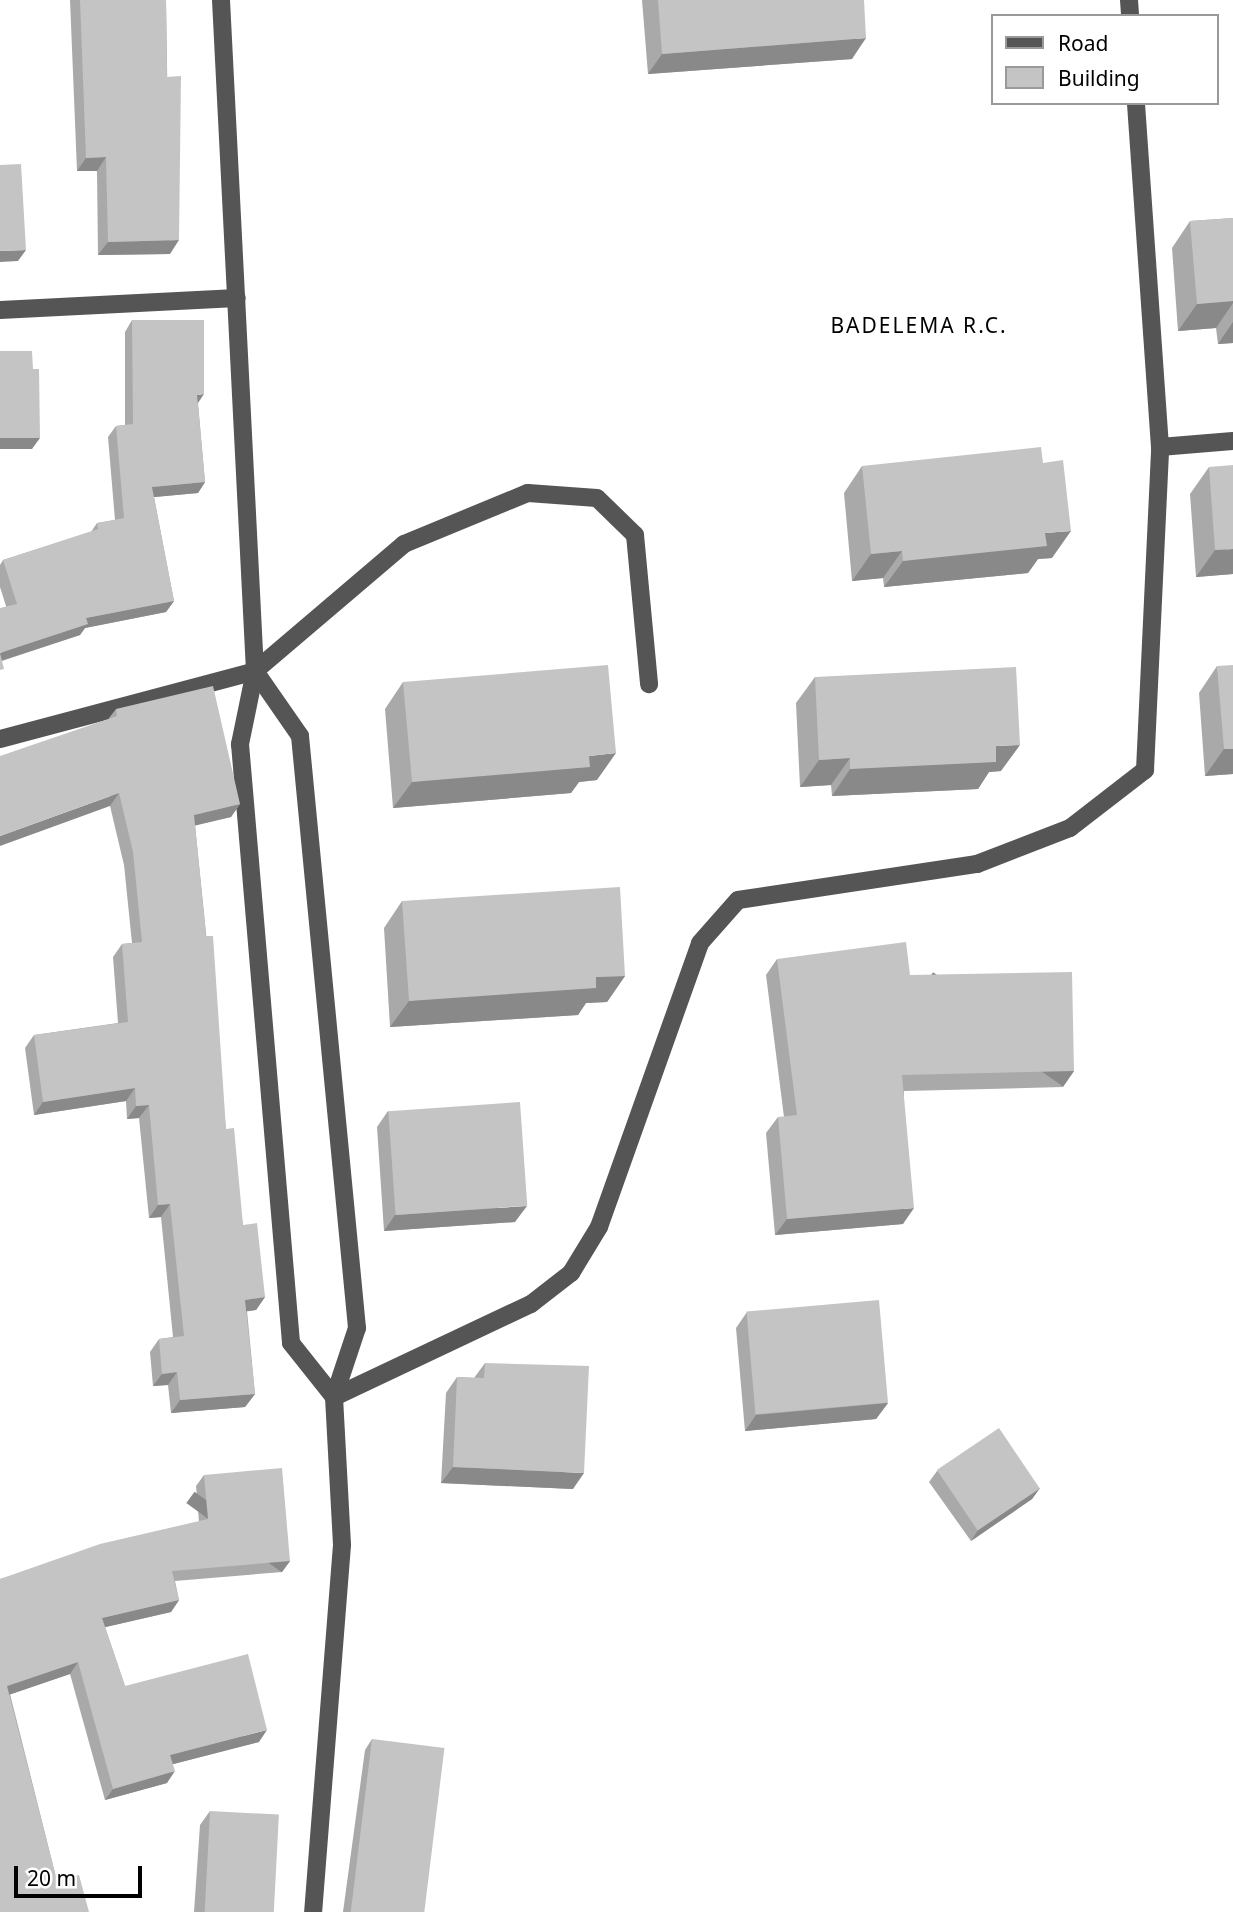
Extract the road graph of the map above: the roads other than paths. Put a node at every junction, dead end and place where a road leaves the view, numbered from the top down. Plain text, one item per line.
1 (222, 0) edge
2 (1136, 105) edge
3 (237, 298) junction
4 (0, 310) edge
5 (1233, 441) edge
6 (1160, 447) junction
7 (255, 671) junction
8 (649, 684) dead end
9 (0, 739) edge
10 (334, 1397) junction
11 (313, 1912) edge

1 - 3 street
2 - 6 street
3 - 4 street
3 - 7 street
5 - 6 street
6 - 10 street
7 - 8 street
7 - 9 street
7 - 10 street
7 - 10 street
10 - 11 street

